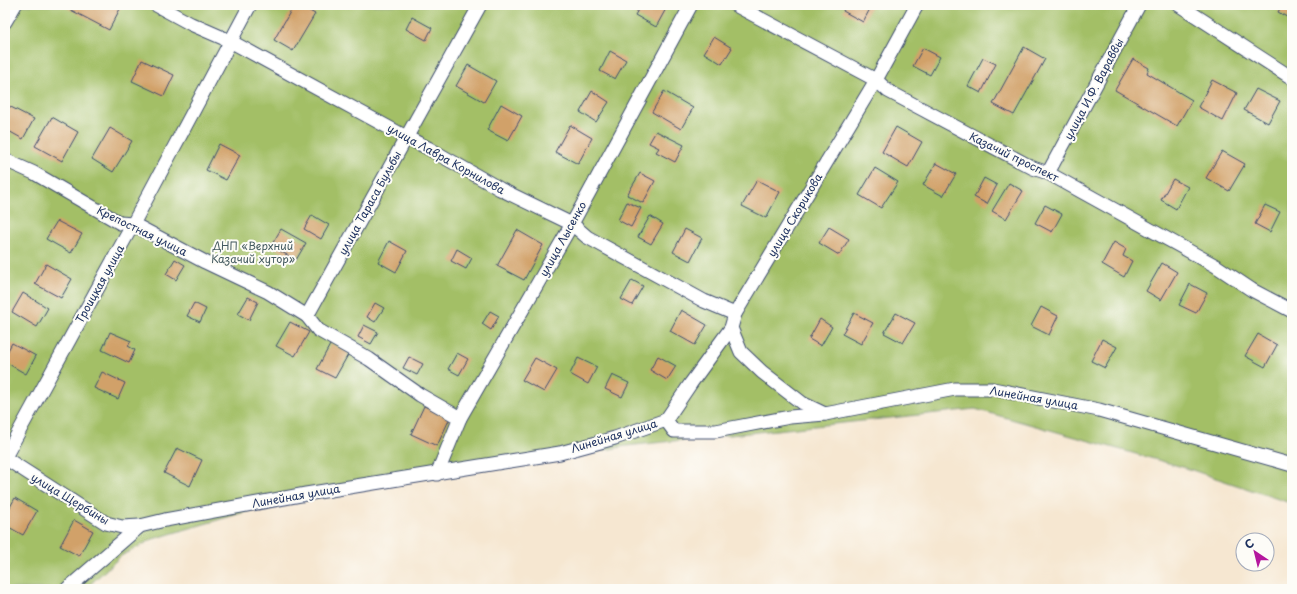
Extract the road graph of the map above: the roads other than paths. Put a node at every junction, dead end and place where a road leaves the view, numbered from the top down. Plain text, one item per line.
1 (15, 5) edge
2 (156, 5) edge
3 (250, 5) edge
4 (480, 5) edge
5 (691, 5) edge
6 (735, 5) edge
7 (917, 5) edge
8 (1139, 5) edge
9 (1179, 5) edge
10 (5, 22) edge
11 (230, 41) junction
12 (1292, 78) edge
13 (876, 80) junction
14 (406, 137) junction
15 (5, 160) edge
16 (1048, 173) junction
17 (133, 224) junction
18 (572, 224) junction
19 (1292, 311) edge
20 (735, 314) junction
21 (307, 316) junction
22 (731, 328) junction
23 (825, 414) junction
24 (460, 418) junction
25 (666, 420) junction
26 (5, 457) edge
27 (1292, 465) edge
28 (437, 474) junction
29 (140, 526) junction
30 (67, 589) edge

1 - 10 street
2 - 11 street, улица Лавра Корнилова
3 - 11 street, Троицкая улица
4 - 14 street, улица Тараса Бульбы
5 - 18 street, улица Лысенко
6 - 13 street, Казачий проспект
7 - 13 street, улица Скорикова
8 - 16 street, улица И.Ф. Вараввы
9 - 12 street
11 - 14 street, улица Лавра Корнилова
11 - 17 street, Троицкая улица
13 - 16 street, Казачий проспект
13 - 20 street, улица Скорикова
14 - 18 street, улица Лавра Корнилова
14 - 21 street, улица Тараса Бульбы
15 - 17 street, Крепостная улица
16 - 19 street, Казачий проспект
17 - 21 street, Крепостная улица
17 - 26 street, Троицкая улица
18 - 20 street, улица Лавра Корнилова
18 - 24 street, улица Лысенко
20 - 22 street, улица Скорикова
21 - 24 street, Крепостная улица
22 - 23 street
22 - 25 street, улица Скорикова
23 - 25 street, Линейная улица
23 - 27 street, Линейная улица
24 - 28 street, улица Лысенко
25 - 28 street, Линейная улица
26 - 29 street, улица Щербины
28 - 29 street, Линейная улица
29 - 30 street, Линейная улица

